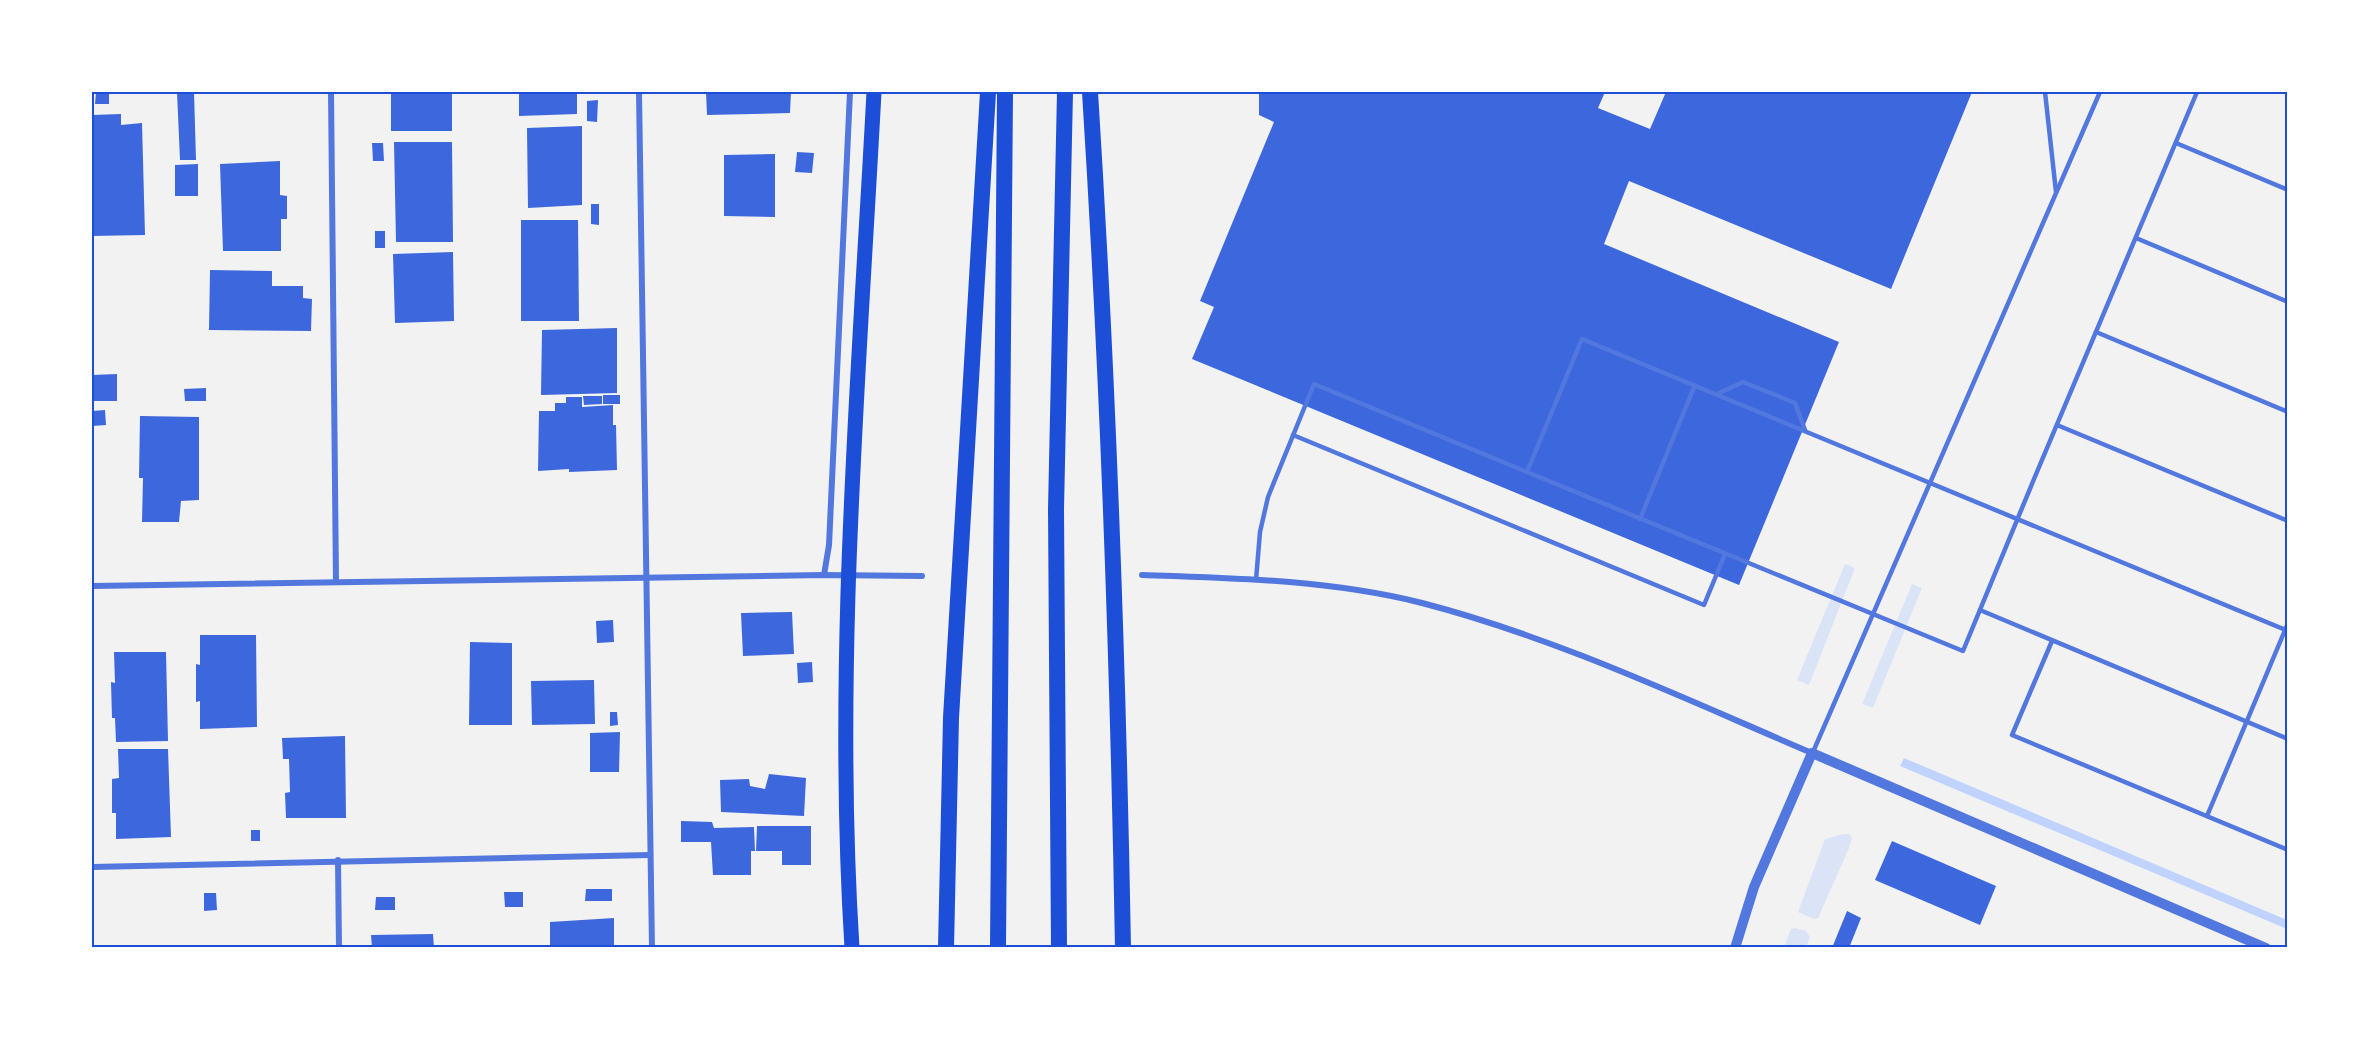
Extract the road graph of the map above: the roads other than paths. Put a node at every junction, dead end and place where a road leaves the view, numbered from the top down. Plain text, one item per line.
1 (331, 92) edge
2 (639, 92) edge
3 (850, 92) edge
4 (874, 92) edge
5 (988, 92) edge
6 (1005, 92) edge
7 (1065, 92) edge
8 (1090, 92) edge
9 (2045, 92) edge
10 (2100, 92) edge
11 (2197, 92) edge
12 (2176, 143) junction
13 (2288, 190) edge
14 (2056, 195) junction
15 (2136, 238) junction
16 (2288, 302) edge
17 (2096, 332) junction
18 (1695, 385) junction
19 (1717, 394) junction
20 (2288, 412) edge
21 (2057, 425) junction
22 (1805, 431) junction
23 (1293, 435) junction
24 (1527, 472) junction
25 (1932, 481) junction
26 (2018, 517) junction
27 (1640, 519) junction
28 (2288, 521) edge
29 (1725, 554) junction
30 (824, 575) junction
31 (1142, 575) dead end
32 (848, 576) junction
33 (922, 576) dead end
34 (646, 577) junction
35 (1256, 580) junction
36 (336, 582) junction
37 (92, 586) edge
38 (1980, 610) junction
39 (1873, 615) junction
40 (2288, 623) edge
41 (2286, 630) edge
42 (2052, 641) junction
43 (2246, 722) junction
44 (2288, 739) edge
45 (1812, 753) junction
46 (2206, 816) junction
47 (2288, 850) edge
48 (650, 855) junction
49 (338, 860) junction
50 (92, 867) edge
51 (339, 948) edge
52 (652, 948) edge
53 (852, 948) edge
54 (946, 948) edge
55 (998, 948) edge
56 (1059, 948) edge
57 (1123, 948) edge
58 (1735, 948) edge
59 (2266, 948) edge

1 - 36 street
2 - 34 street
3 - 30 street
4 - 32 main road
5 - 54 highway
6 - 55 highway
7 - 56 highway
8 - 57 highway
9 - 14 lane
10 - 14 lane
11 - 12 lane
12 - 13 lane
12 - 15 lane
14 - 25 lane
15 - 16 lane
15 - 17 lane
17 - 20 lane
17 - 21 lane
18 - 19 lane
18 - 24 lane
18 - 27 lane
19 - 22 lane
19 - 22 lane
21 - 26 lane
21 - 28 lane
22 - 25 lane
23 - 24 lane
23 - 29 lane
23 - 35 lane
24 - 27 lane
25 - 26 lane
25 - 39 lane
26 - 38 lane
26 - 41 lane
27 - 29 lane
29 - 39 lane
30 - 32 street
30 - 34 street
31 - 35 street
32 - 33 street
32 - 53 main road
34 - 36 street
34 - 48 street
35 - 45 street
36 - 37 street
38 - 39 lane
38 - 42 lane
39 - 45 lane
40 - 41 lane
41 - 43 lane
42 - 43 lane
42 - 46 lane
43 - 44 lane
43 - 46 lane
45 - 58 street
45 - 59 street
46 - 47 lane
48 - 49 street
48 - 52 street
49 - 50 street
49 - 51 street

